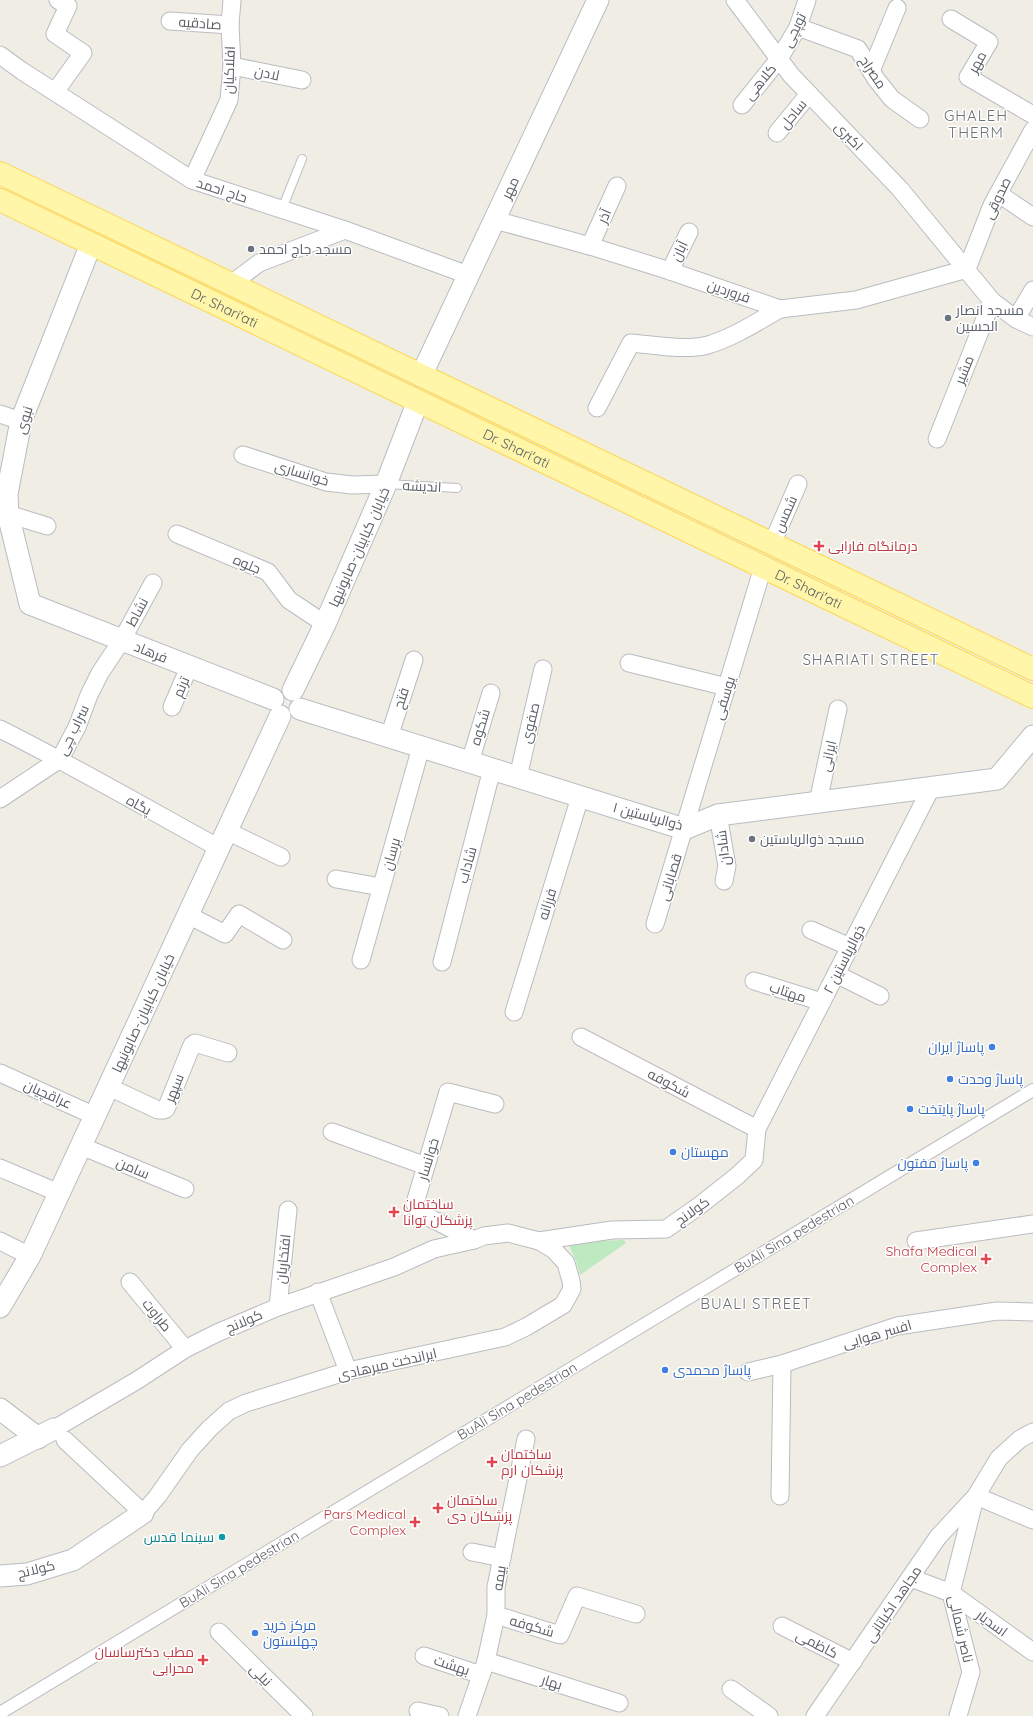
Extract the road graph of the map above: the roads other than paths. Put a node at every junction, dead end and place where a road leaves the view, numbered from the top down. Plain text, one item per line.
1 (58, 0) edge
2 (232, 0) edge
3 (598, 0) edge
4 (735, 0) edge
5 (807, 0) edge
6 (897, 8) dead end
7 (950, 19) dead end
8 (170, 20) dead end
9 (230, 25) junction
10 (798, 27) junction
11 (0, 55) edge
12 (779, 59) junction
13 (232, 66) junction
14 (871, 71) junction
15 (302, 80) dead end
16 (55, 92) junction
17 (809, 94) junction
18 (742, 105) dead end
19 (1033, 115) edge
20 (920, 119) dead end
21 (1033, 130) edge
22 (777, 133) dead end
23 (302, 159) dead end
24 (0, 173) edge
25 (192, 180) junction
26 (617, 186) dead end
27 (999, 194) junction
28 (0, 200) edge
29 (282, 209) junction
30 (1033, 217) edge
31 (495, 220) junction
32 (345, 230) junction
33 (689, 232) dead end
34 (91, 244) junction
35 (590, 246) junction
36 (967, 269) junction
37 (670, 271) junction
38 (468, 275) junction
39 (231, 284) junction
40 (1033, 290) edge
41 (992, 301) junction
42 (780, 309) junction
43 (1016, 319) junction
44 (1033, 328) edge
45 (421, 376) junction
46 (418, 401) junction
47 (597, 408) dead end
48 (0, 414) edge
49 (22, 421) junction
50 (937, 439) dead end
51 (243, 455) dead end
52 (386, 484) junction
53 (798, 484) dead end
54 (458, 488) dead end
55 (5, 499) edge
56 (47, 526) dead end
57 (177, 534) dead end
58 (772, 544) junction
59 (763, 567) junction
60 (153, 583) dead end
61 (30, 604) joint
62 (324, 624) junction
63 (122, 640) junction
64 (414, 660) dead end
65 (629, 663) dead end
66 (190, 667) junction
67 (543, 669) dead end
68 (1032, 669) edge
69 (727, 686) junction
70 (491, 693) dead end
71 (1027, 694) edge
72 (297, 699) junction
73 (172, 707) dead end
74 (276, 708) junction
75 (838, 709) dead end
76 (0, 729) edge
77 (1033, 736) edge
78 (389, 737) junction
79 (421, 747) junction
80 (60, 760) junction
81 (470, 762) junction
82 (492, 769) junction
83 (518, 777) junction
84 (931, 788) junction
85 (580, 797) junction
86 (2, 800) edge
87 (818, 802) junction
88 (718, 815) junction
89 (684, 829) junction
90 (223, 839) junction
91 (281, 857) dead end
92 (336, 879) dead end
93 (724, 881) dead end
94 (381, 887) junction
95 (188, 915) junction
96 (656, 924) dead end
97 (811, 930) dead end
98 (283, 940) dead end
99 (850, 948) junction
100 (361, 960) dead end
101 (442, 962) dead end
102 (836, 974) junction
103 (754, 981) dead end
104 (880, 996) dead end
105 (822, 1002) junction
106 (514, 1012) dead end
107 (581, 1037) dead end
108 (228, 1053) dead end
109 (0, 1073) edge
110 (109, 1087) junction
111 (1033, 1090) edge
112 (494, 1104) dead end
113 (95, 1116) junction
114 (757, 1129) junction
115 (332, 1132) dead end
116 (81, 1146) junction
117 (426, 1166) junction
118 (0, 1168) edge
119 (185, 1189) dead end
120 (59, 1193) junction
121 (288, 1210) dead end
122 (1033, 1224) edge
123 (508, 1233) joint
124 (474, 1240) junction
125 (0, 1241) edge
126 (539, 1241) junction
127 (916, 1241) dead end
128 (30, 1256) junction
129 (130, 1282) dead end
130 (318, 1292) junction
131 (0, 1307) edge
132 (278, 1307) junction
133 (1033, 1312) edge
134 (185, 1349) junction
135 (782, 1364) junction
136 (348, 1371) junction
137 (748, 1372) dead end
138 (0, 1409) edge
139 (1033, 1432) edge
140 (52, 1436) junction
141 (526, 1439) dead end
142 (0, 1456) edge
143 (780, 1496) dead end
144 (976, 1496) junction
145 (143, 1513) junction
146 (1033, 1520) edge
147 (472, 1552) dead end
148 (502, 1558) junction
149 (0, 1576) edge
150 (911, 1578) junction
151 (951, 1593) junction
152 (636, 1614) dead end
153 (496, 1615) junction
154 (782, 1626) dead end
155 (219, 1632) dead end
156 (1033, 1652) edge
157 (424, 1656) dead end
158 (852, 1662) junction
159 (483, 1668) junction
160 (731, 1689) dead end
161 (619, 1703) dead end
162 (418, 1712) dead end
163 (0, 1713) edge
164 (964, 1713) edge
165 (304, 1716) edge
166 (440, 1716) edge
167 (467, 1716) edge
168 (769, 1716) edge
169 (815, 1716) edge

1 - 16 street
2 - 9 street, افلاکیان
3 - 31 street, مهر
4 - 12 street, اکبری
5 - 10 street, توپچی
6 - 14 street
7 - 19 street, مهر
8 - 9 street, صادقیه
9 - 13 street, افلاکیان
10 - 12 street, توپچی
10 - 14 street, مصراح
11 - 16 street, حاج احمد
12 - 17 street, اکبری
12 - 18 street, کلاهی
13 - 15 street, لادن
13 - 25 street, افلاکیان
14 - 20 street, مصراح
16 - 25 street, حاج احمد
17 - 22 street, ساحل
17 - 36 street, اکبری
21 - 27 street, صدوقی
23 - 29 lane
24 - 39 main road, Dr. Shari'ati
25 - 29 street, حاج احمد
26 - 35 street, آذر
27 - 30 street
27 - 36 street, صدوقی
28 - 34 main road, Dr. Shari'ati
29 - 32 street, حاج احمد
31 - 35 street, فروردین
31 - 38 street, مهر
32 - 38 street, حاج احمد
32 - 39 street
33 - 37 street, آبان
34 - 46 main road, Dr. Shari'ati
34 - 49 street, نبوی
35 - 37 street, فروردین
36 - 41 street, اکبری
36 - 42 street, فروردین
37 - 42 street, فروردین
38 - 45 street, مهر
39 - 45 main road, Dr. Shari'ati
40 - 43 street
41 - 43 street, اکبری
41 - 50 street, مشیر
42 - 47 street
43 - 44 street, اکبری
45 - 58 main road, Dr. Shari'ati
46 - 52 street, خیابان کبابیان-صابونیها
46 - 59 main road, Dr. Shari'ati
48 - 49 street
49 - 55 street, نبوی
51 - 52 street, خوانساری
52 - 54 lane, اندیشه
52 - 62 street, خیابان کبابیان-صابونیها
53 - 58 street, شمس
55 - 56 street
55 - 61 street, نبوی
57 - 62 street, جلوه
58 - 68 main road, Dr. Shari'ati
59 - 69 street, یوسفی
59 - 71 main road, Dr. Shari'ati
60 - 63 street, نشاط
61 - 63 street, فرهاد
62 - 72 street, خیابان کبابیان-صابونیها
63 - 66 street, فرهاد
63 - 80 street, سراب چی
64 - 78 street, فتح
65 - 69 street
66 - 73 street, ترنم
66 - 74 street, فرهاد
67 - 83 street, صفوی
68 - 71 main road
69 - 89 street, یوسفی
70 - 81 street, شکوه
72 - 74 street
72 - 78 street, ذوالریاستین ۱
74 - 90 street, خیابان کبابیان-صابونیها
75 - 87 street, ایرانی
76 - 80 street, پگاه
77 - 84 street, ذوالریاستین ۱
78 - 79 street, ذوالریاستین ۱
79 - 81 street, ذوالریاستین ۱
79 - 94 street, برسان
80 - 86 street, سراب چی
80 - 90 street, پگاه
81 - 82 street, ذوالریاستین ۱
82 - 83 street, ذوالریاستین ۱
82 - 101 street, شاداب
83 - 85 street, ذوالریاستین ۱
84 - 87 street, ذوالریاستین ۱
84 - 99 street, ذوالریاستین ۲
85 - 89 street, ذوالریاستین ۱
85 - 106 street, فرزانه
87 - 88 street, ذوالریاستین ۱
88 - 89 street, ذوالریاستین ۱
88 - 93 street, شادان
89 - 96 street, قصابانی
90 - 91 street, پگاه
90 - 95 street, خیابان کبابیان-صابونیها
92 - 94 street
94 - 100 street, برسان
95 - 98 street
95 - 110 street, خیابان کبابیان-صابونیها
97 - 99 street
99 - 102 street, ذوالریاستین ۲
102 - 104 street
102 - 105 street, ذوالریاستین ۲
103 - 105 street, مهتاب
105 - 114 street, ذوالریاستین ۲
107 - 114 street, شکوفه
108 - 110 street, سپهر
109 - 113 street, عراقچیان
110 - 113 street, خیابان کبابیان-صابونیها
111 - 163 street, BuAli Sina pedestrian
112 - 117 street, خوانسار
113 - 116 street, خیابان کبابیان-صابونیها
114 - 126 street, کولانج
115 - 117 street
116 - 119 street, سامن
116 - 120 street, خیابان کبابیان-صابونیها
117 - 124 street, خوانسار
118 - 120 street
120 - 128 street, خیابان کبابیان-صابونیها
121 - 132 street, افتخاریان
122 - 127 street
123 - 124 street, کولانج
123 - 126 street, ایراندخت میرهادی
124 - 130 street, کولانج
125 - 128 street
126 - 136 street, ایراندخت میرهادی
128 - 131 street, خیابان کبابیان-صابونیها
129 - 134 street, طراوت
130 - 132 street, کولانج
130 - 136 street
132 - 134 street, کولانج
133 - 135 street, افسر هوایی
134 - 140 street, کولانج
135 - 137 street, افسر هوایی
135 - 143 street
136 - 145 street, ایراندخت میرهادی
138 - 140 street
139 - 144 street
140 - 142 street, کولانج
140 - 145 street
141 - 148 street, بیمه
144 - 146 street
144 - 150 street, مجاهد اکباتانی
144 - 151 street, ناصر شمالی
145 - 149 street, کولانج
147 - 148 street
148 - 153 street, بیمه
150 - 151 street, اسدیار
150 - 158 street, مجاهد اکباتانی
151 - 156 street, اسدیار
151 - 164 street, ناصر شمالی
152 - 153 street, شکوفه
153 - 159 street, بیمه
154 - 158 street, کاظمی
155 - 165 street, نیلی
157 - 159 street, بهشت
158 - 169 street, مجاهد اکباتانی
159 - 161 street, بهار
159 - 167 street, بیمه
160 - 168 street
162 - 166 street

